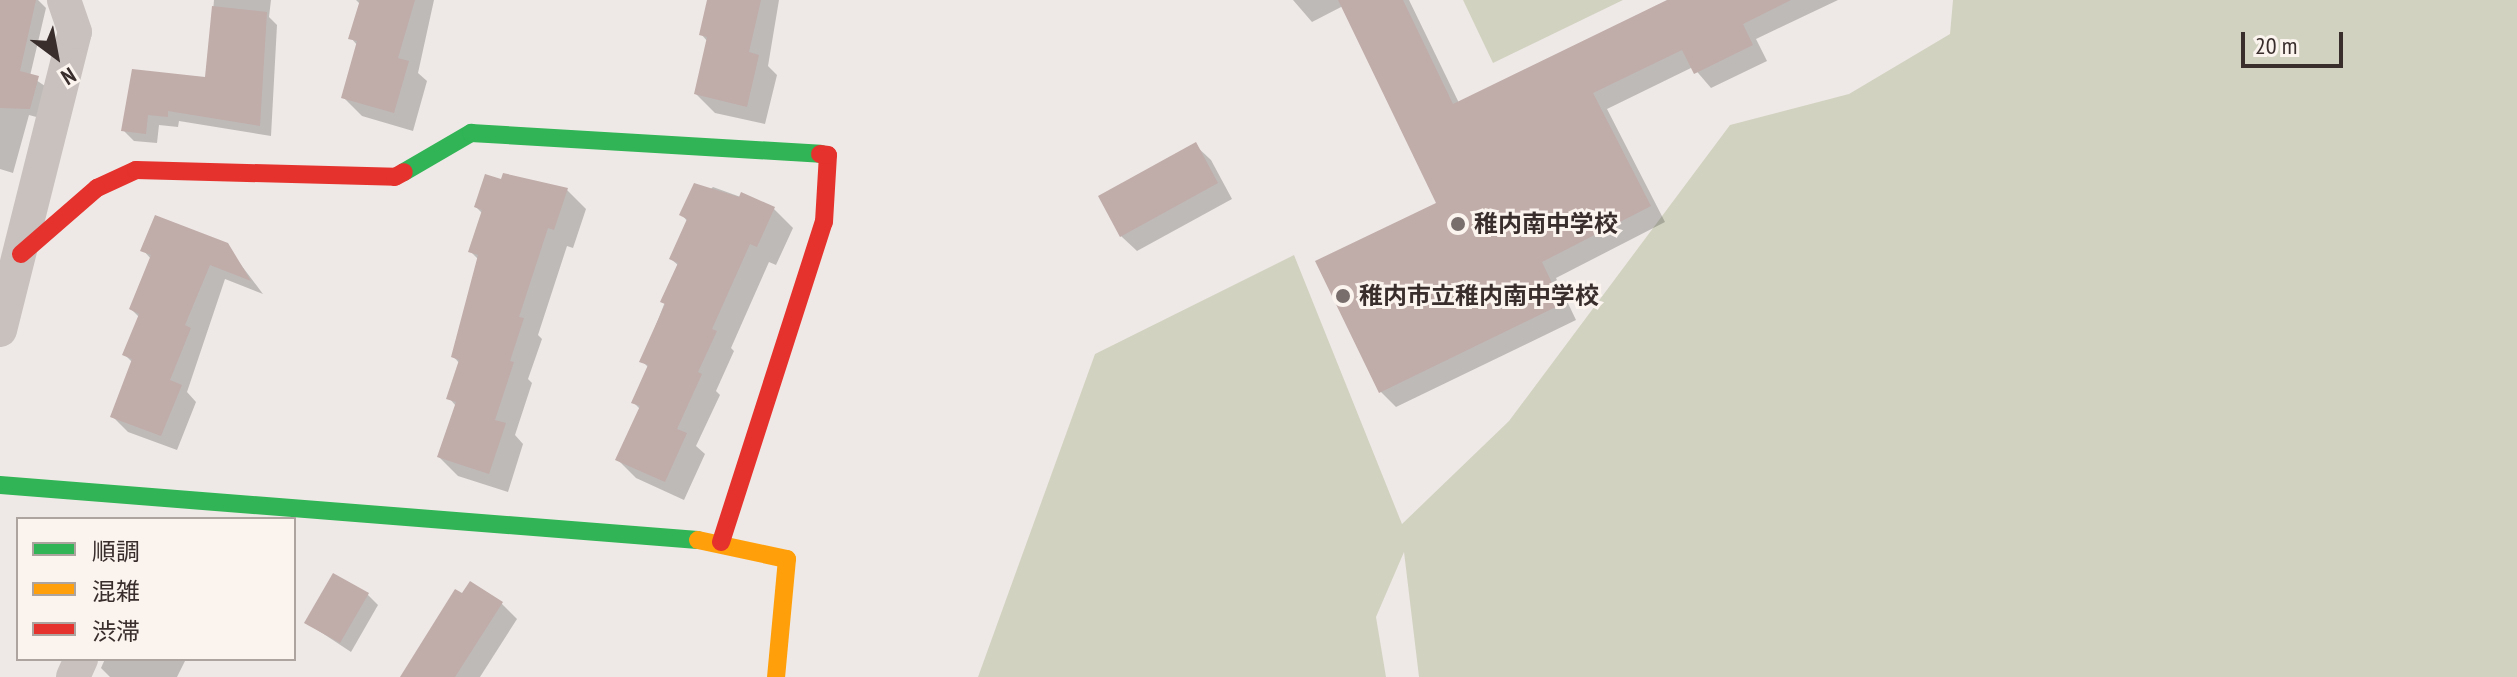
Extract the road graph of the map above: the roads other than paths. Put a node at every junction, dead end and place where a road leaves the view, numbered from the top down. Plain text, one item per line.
1 (64, 0) edge
2 (21, 254) junction
3 (0, 330) edge
4 (0, 485) edge
5 (148, 508) edge
6 (721, 542) junction
7 (776, 677) edge

1 - 2 street
2 - 3 street
2 - 6 street
4 - 5 street
5 - 6 street
6 - 7 street

